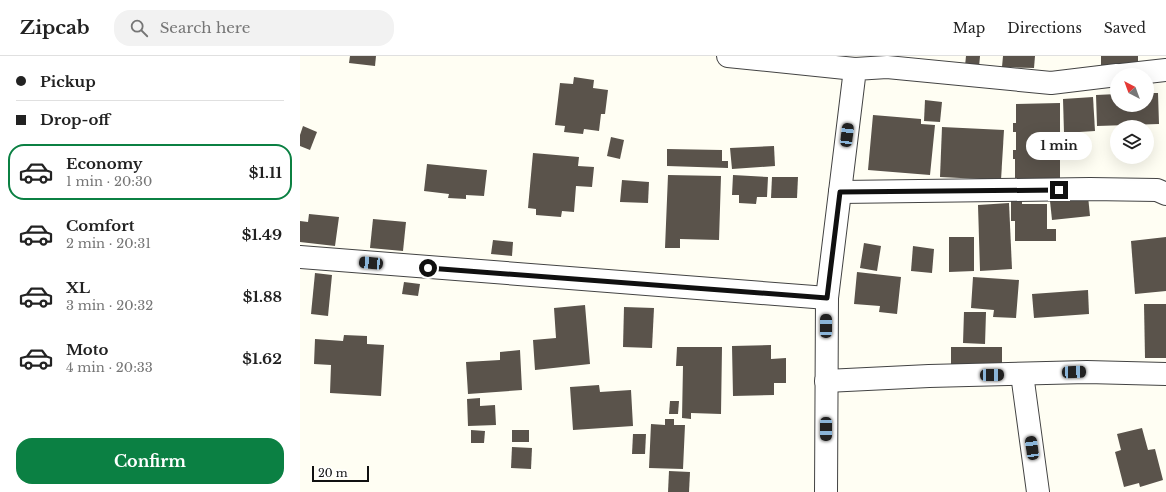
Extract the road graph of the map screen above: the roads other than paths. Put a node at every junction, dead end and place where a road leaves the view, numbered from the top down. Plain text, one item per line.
1 (728, 56) edge
2 (855, 70) junction
3 (1166, 70) edge
4 (1154, 71) edge
5 (1110, 76) edge
6 (840, 192) junction
7 (1166, 194) edge
8 (300, 257) edge
9 (827, 298) junction
10 (1022, 374) junction
11 (1166, 374) edge
12 (826, 381) junction
13 (826, 492) edge
14 (1038, 492) edge

1 - 2 street
2 - 5 street
2 - 6 street
3 - 4 street
6 - 7 street
6 - 9 street
8 - 9 street
9 - 12 street
10 - 11 street
10 - 12 street
10 - 14 street
12 - 13 street

